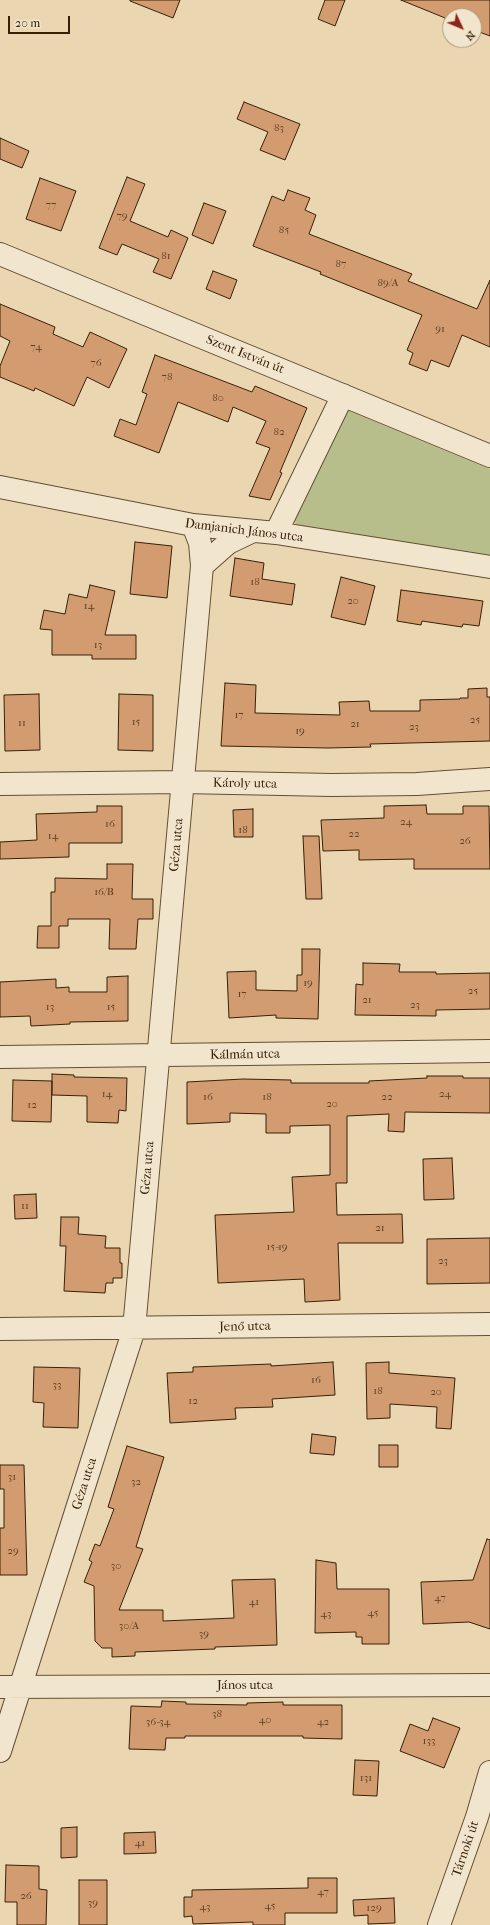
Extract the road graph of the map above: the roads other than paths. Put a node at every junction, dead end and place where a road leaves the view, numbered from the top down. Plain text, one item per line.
1 (0, 254) edge
2 (343, 395) junction
3 (490, 456) edge
4 (0, 487) edge
5 (193, 525) junction
6 (253, 531) junction
7 (276, 533) junction
8 (202, 566) junction
9 (490, 567) edge
10 (490, 779) edge
11 (182, 782) junction
12 (0, 784) edge
13 (490, 1051) edge
14 (158, 1056) junction
15 (0, 1057) edge
16 (490, 1324) edge
17 (134, 1329) junction
18 (0, 1330) edge
19 (490, 1685) edge
20 (10, 1687) edge
21 (0, 1751) edge
22 (490, 1772) edge
23 (483, 1817) edge
24 (439, 1925) edge

1 - 2 street, Szent István út
2 - 3 street, Szent István út
2 - 7 street
4 - 5 street, Damjanich János utca
5 - 6 street, Damjanich János utca
5 - 8 street, Géza utca
6 - 7 street, Damjanich János utca
6 - 8 street
7 - 9 street, Damjanich János utca
8 - 11 street, Géza utca
10 - 11 street, Károly utca
11 - 12 street, Károly utca
11 - 14 street, Géza utca
13 - 14 street, Kálmán utca
14 - 15 street, Kálmán utca
14 - 17 street, Géza utca
16 - 17 street, Jenő utca
17 - 18 street, Jenő utca
17 - 20 street, Géza utca
19 - 20 street, János utca
20 - 21 street, Géza utca
22 - 23 street, Tárnoki út
23 - 24 street, Tárnoki út

